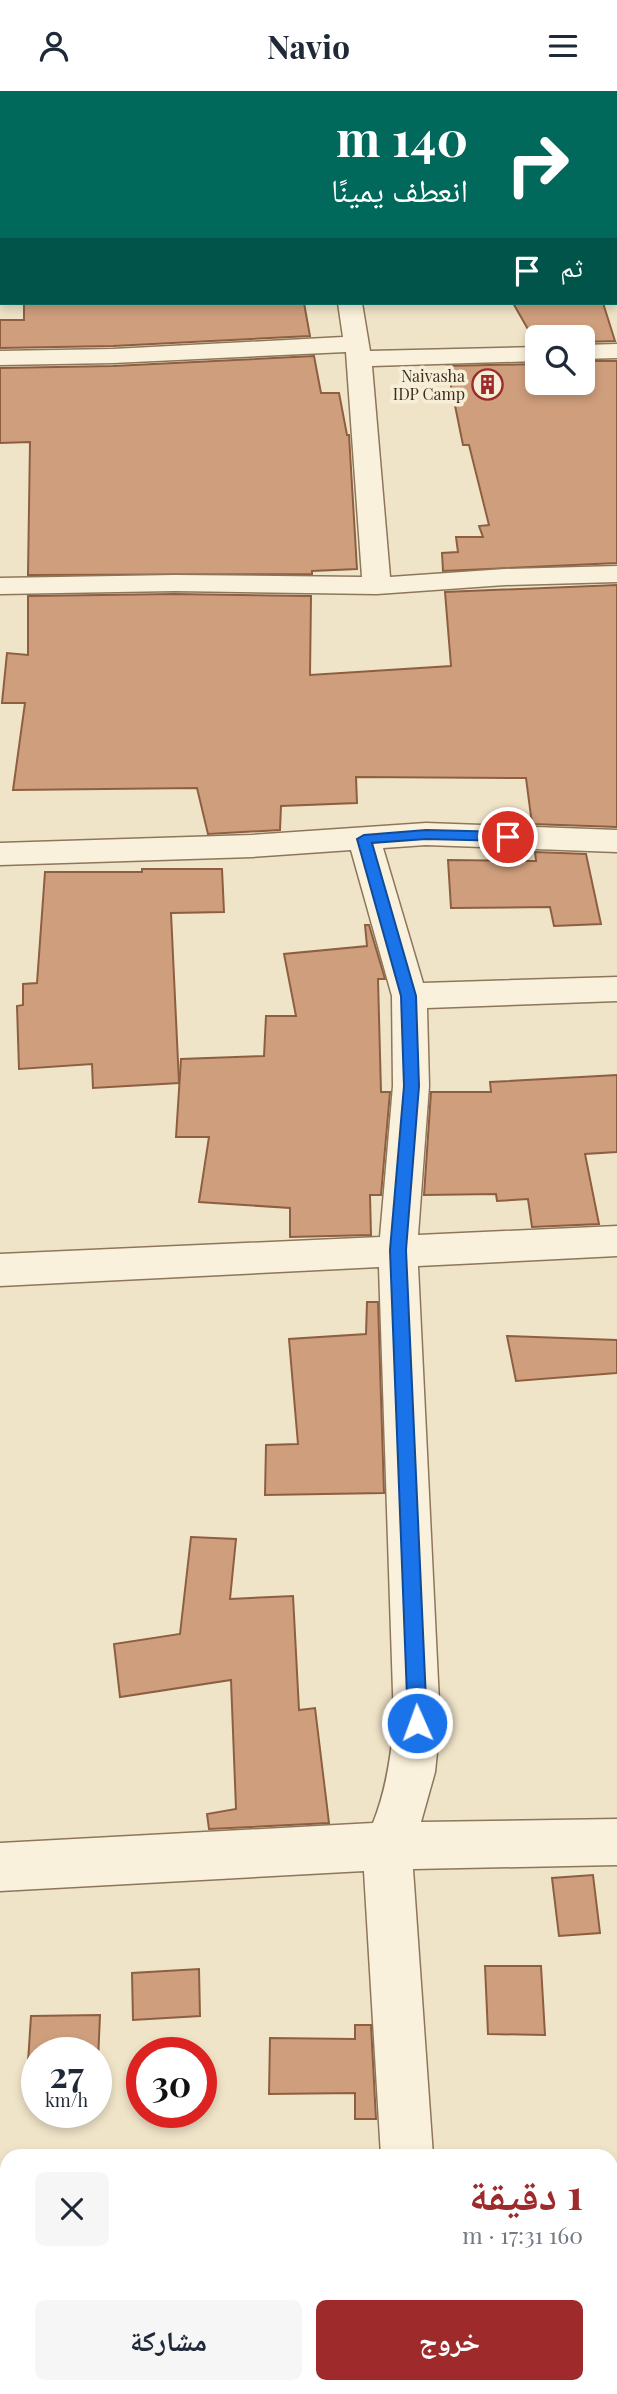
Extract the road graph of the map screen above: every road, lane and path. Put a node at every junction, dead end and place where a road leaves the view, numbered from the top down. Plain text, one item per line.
1 (350, 305) edge
2 (617, 351) edge
3 (357, 352) junction
4 (595, 352) edge
5 (525, 353) edge
6 (0, 358) edge
7 (617, 574) edge
8 (0, 586) edge
9 (376, 586) junction
10 (364, 839) junction
11 (617, 841) edge
12 (0, 853) edge
13 (617, 989) edge
14 (409, 996) junction
15 (617, 1241) edge
16 (398, 1250) junction
17 (0, 1270) edge
18 (617, 1842) edge
19 (387, 1846) junction
20 (0, 1867) edge
21 (407, 2149) edge

1 - 3 street
2 - 4 street
3 - 5 street
3 - 6 street
3 - 9 street
7 - 9 street
8 - 9 street
10 - 11 street
10 - 12 street
10 - 14 street
13 - 14 street
14 - 16 street
15 - 16 street
16 - 17 street
16 - 19 street
18 - 19 street
19 - 20 street
19 - 21 street

